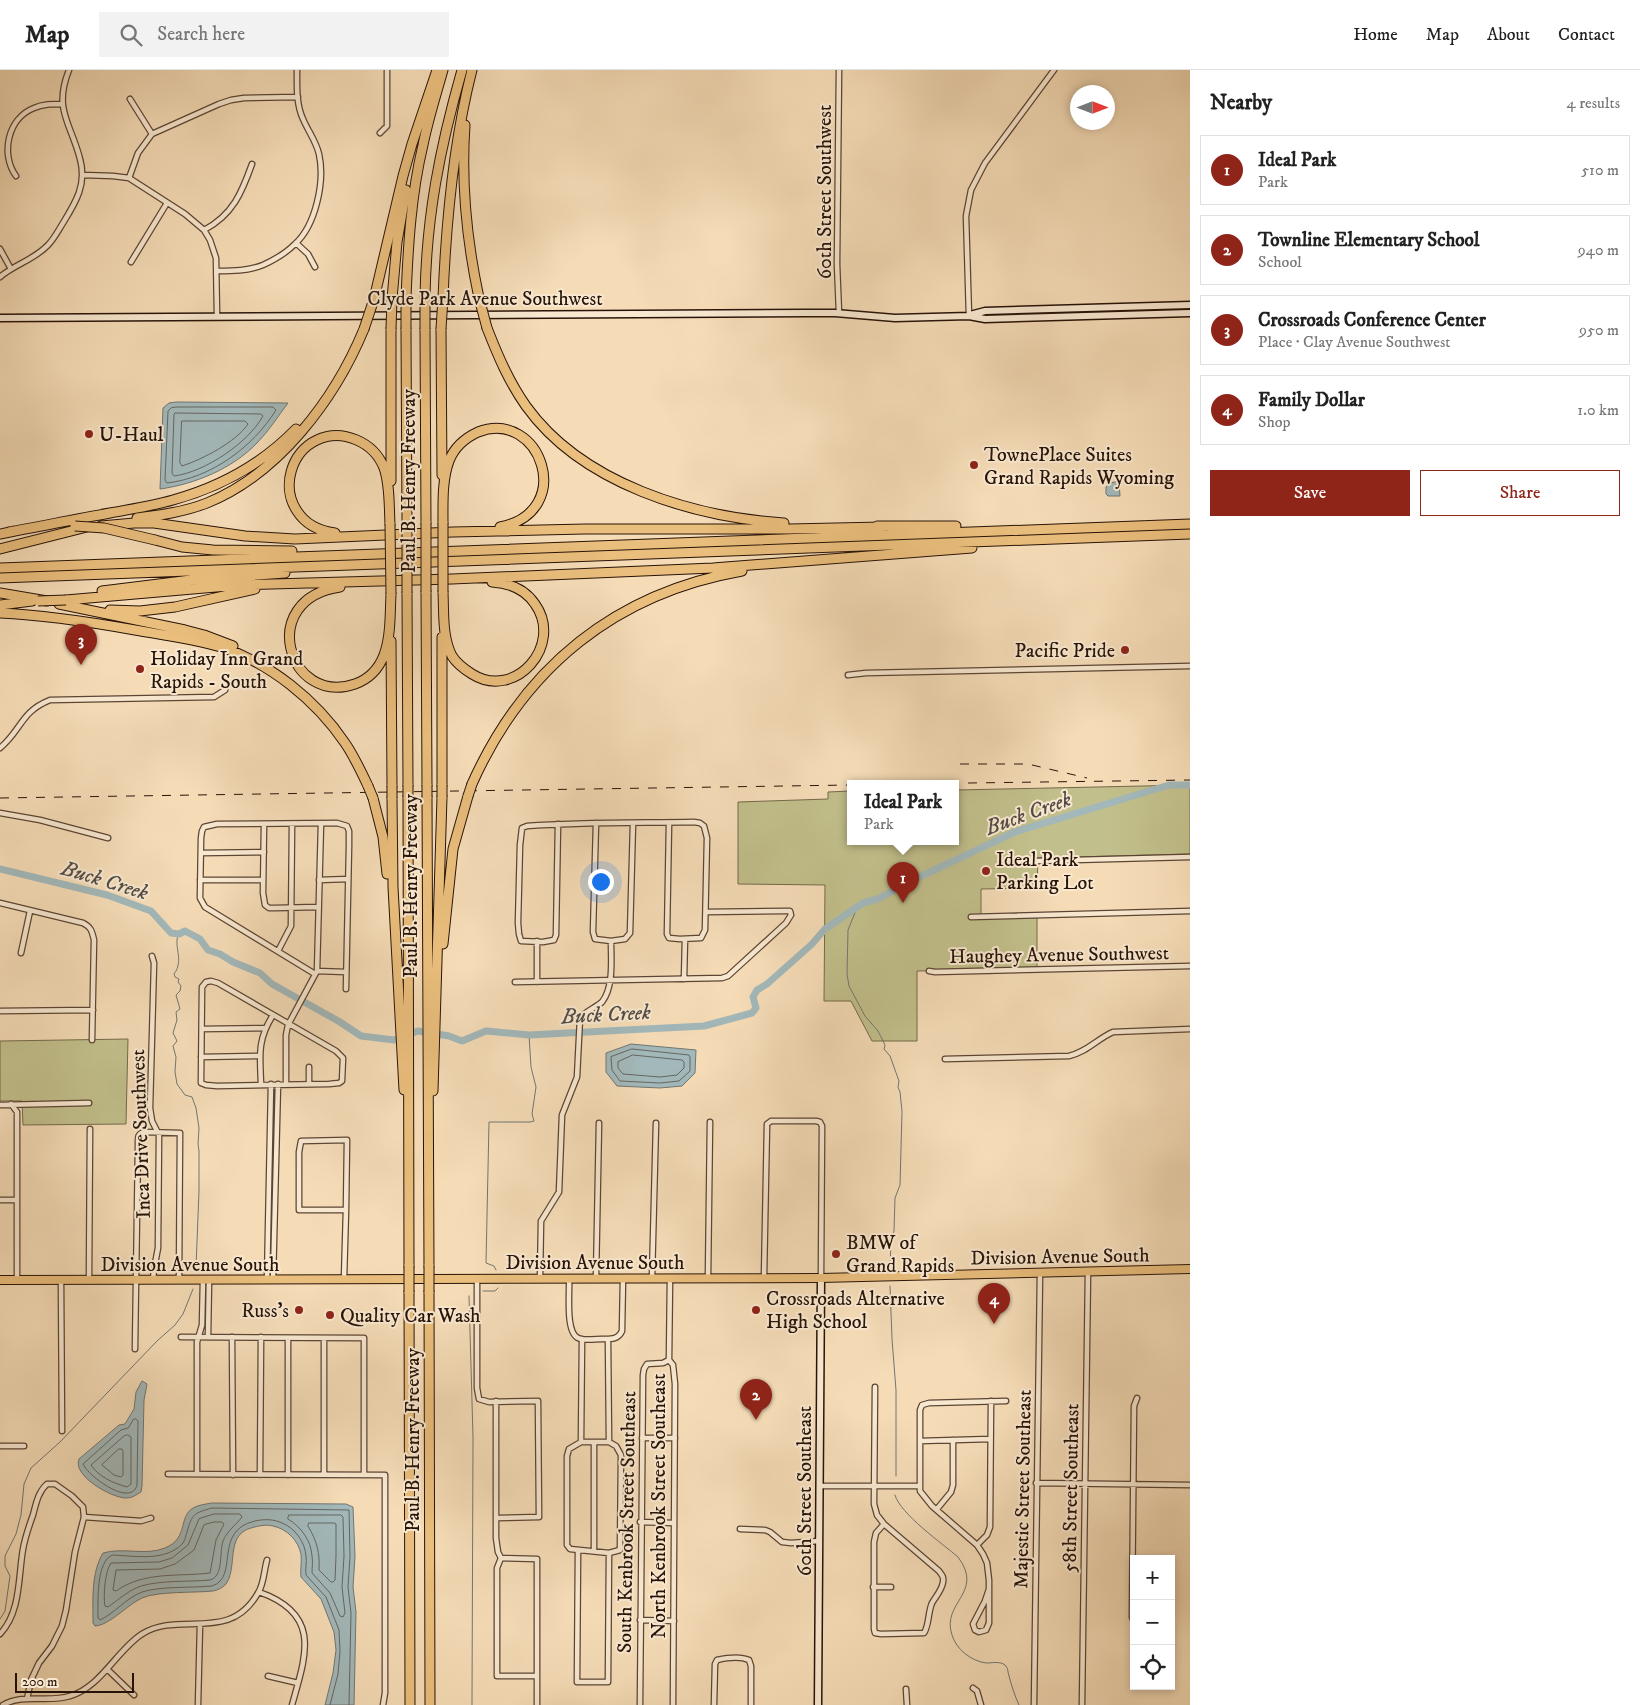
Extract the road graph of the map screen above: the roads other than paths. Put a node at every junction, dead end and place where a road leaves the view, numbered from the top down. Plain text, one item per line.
1 (69, 70) edge
2 (297, 70) edge
3 (387, 70) edge
4 (437, 70) edge
5 (443, 70) edge
6 (462, 70) edge
7 (472, 70) edge
8 (839, 70) edge
9 (1054, 70) edge
10 (298, 97) junction
11 (130, 99) dead end
12 (62, 104) junction
13 (420, 122) junction
14 (380, 133) dead end
15 (152, 134) junction
16 (252, 164) dead end
17 (83, 175) junction
18 (16, 176) dead end
19 (129, 178) junction
20 (167, 203) junction
21 (204, 230) junction
22 (296, 243) junction
23 (0, 249) edge
24 (131, 262) dead end
25 (316, 267) dead end
26 (11, 269) junction
27 (217, 271) junction
28 (0, 278) edge
29 (1186, 305) edge
30 (840, 313) junction
31 (1190, 313) edge
32 (1172, 314) junction
33 (217, 316) junction
34 (969, 316) junction
35 (0, 318) edge
36 (337, 381) junction
37 (443, 522) junction
38 (390, 524) junction
39 (1190, 524) edge
40 (882, 526) junction
41 (1139, 526) junction
42 (76, 528) junction
43 (453, 532) junction
44 (4, 533) edge
45 (1190, 534) edge
46 (380, 535) junction
47 (1087, 538) junction
48 (0, 549) edge
49 (382, 553) junction
50 (819, 560) junction
51 (415, 562) junction
52 (0, 568) edge
53 (0, 578) edge
54 (452, 580) junction
55 (383, 581) junction
56 (295, 584) junction
57 (443, 592) junction
58 (0, 593) edge
59 (390, 594) junction
60 (37, 600) junction
61 (0, 605) edge
62 (0, 613) edge
63 (1190, 666) edge
64 (848, 675) dead end
65 (225, 690) dead end
66 (318, 709) junction
67 (0, 748) edge
68 (0, 812) edge
69 (596, 823) junction
70 (633, 823) junction
71 (669, 823) junction
72 (264, 824) junction
73 (292, 824) junction
74 (321, 824) junction
75 (558, 824) junction
76 (108, 838) dead end
77 (264, 852) junction
78 (201, 853) junction
79 (1190, 856) edge
80 (1036, 861) dead end
81 (348, 879) junction
82 (200, 880) junction
83 (263, 880) junction
84 (319, 880) junction
85 (0, 903) edge
86 (318, 907) junction
87 (290, 908) junction
88 (30, 911) junction
89 (1190, 911) edge
90 (706, 912) junction
91 (971, 917) dead end
92 (685, 939) junction
93 (611, 941) junction
94 (537, 942) junction
95 (278, 951) junction
96 (21, 953) dead end
97 (152, 956) dead end
98 (1190, 966) edge
99 (929, 970) dead end
100 (316, 972) junction
101 (346, 972) junction
102 (684, 979) junction
103 (610, 980) junction
104 (515, 982) dead end
105 (537, 982) junction
106 (397, 988) junction
107 (346, 990) dead end
108 (434, 1003) junction
109 (93, 1010) junction
110 (0, 1011) edge
111 (273, 1015) junction
112 (288, 1024) junction
113 (265, 1028) junction
114 (202, 1029) junction
115 (1190, 1029) edge
116 (92, 1040) dead end
117 (260, 1056) junction
118 (201, 1058) junction
119 (945, 1059) dead end
120 (309, 1067) dead end
121 (261, 1084) junction
122 (271, 1084) junction
123 (278, 1084) junction
124 (286, 1084) junction
125 (309, 1084) junction
126 (430, 1095) junction
127 (407, 1096) junction
128 (89, 1103) dead end
129 (0, 1104) edge
130 (11, 1104) junction
131 (710, 1122) dead end
132 (599, 1123) dead end
133 (656, 1123) dead end
134 (90, 1129) dead end
135 (158, 1132) junction
136 (0, 1200) edge
137 (17, 1200) junction
138 (346, 1210) junction
139 (1190, 1269) edge
140 (1088, 1272) junction
141 (1040, 1273) junction
142 (477, 1278) junction
143 (540, 1278) junction
144 (569, 1278) junction
145 (596, 1278) junction
146 (623, 1278) junction
147 (652, 1278) junction
148 (670, 1278) junction
149 (708, 1278) junction
150 (764, 1278) junction
151 (821, 1278) junction
152 (344, 1279) junction
153 (0, 1280) edge
154 (17, 1280) junction
155 (60, 1280) junction
156 (89, 1280) junction
157 (135, 1280) junction
158 (153, 1280) junction
159 (179, 1280) junction
160 (206, 1280) junction
161 (270, 1280) junction
162 (181, 1337) dead end
163 (199, 1337) junction
164 (208, 1337) junction
165 (232, 1338) junction
166 (261, 1338) junction
167 (288, 1338) junction
168 (324, 1338) junction
169 (582, 1339) junction
170 (608, 1339) junction
171 (135, 1349) dead end
172 (669, 1360) junction
173 (875, 1387) dead end
174 (1137, 1398) dead end
175 (1006, 1400) dead end
176 (991, 1401) junction
177 (496, 1402) junction
178 (62, 1431) dead end
179 (642, 1438) junction
180 (675, 1438) junction
181 (990, 1439) junction
182 (953, 1440) junction
183 (920, 1441) junction
184 (581, 1442) junction
185 (594, 1442) junction
186 (609, 1442) junction
187 (0, 1446) edge
188 (24, 1446) dead end
189 (168, 1474) dead end
190 (197, 1474) junction
191 (233, 1475) junction
192 (260, 1475) junction
193 (288, 1475) junction
194 (324, 1475) junction
195 (364, 1475) junction
196 (1036, 1483) junction
197 (1085, 1484) junction
198 (1134, 1484) junction
199 (1190, 1485) edge
200 (820, 1486) junction
201 (874, 1486) junction
202 (919, 1486) junction
203 (937, 1509) junction
204 (84, 1517) junction
205 (151, 1518) dead end
206 (497, 1518) junction
207 (640, 1522) junction
208 (674, 1523) junction
209 (884, 1524) junction
210 (740, 1529) dead end
211 (819, 1541) junction
212 (977, 1545) junction
213 (578, 1550) junction
214 (594, 1552) junction
215 (609, 1553) junction
216 (501, 1558) junction
217 (266, 1560) dead end
218 (891, 1586) dead end
219 (873, 1587) junction
220 (989, 1589) junction
221 (259, 1592) junction
222 (1132, 1600) edge
223 (640, 1620) junction
224 (674, 1621) junction
225 (200, 1624) junction
226 (0, 1634) edge
227 (107, 1669) junction
228 (268, 1676) dead end
229 (537, 1676) junction
230 (298, 1683) junction
231 (973, 1688) dead end
232 (906, 1689) dead end
233 (134, 1695) dead end
234 (26, 1699) junction
235 (3, 1705) edge
236 (198, 1705) edge
237 (292, 1705) edge
238 (383, 1705) edge
239 (410, 1705) edge
240 (430, 1705) edge
241 (537, 1705) edge
242 (640, 1705) edge
243 (673, 1705) edge
244 (714, 1705) edge
245 (751, 1705) edge
246 (818, 1705) edge
247 (907, 1705) edge
248 (981, 1705) edge
249 (1034, 1705) edge
250 (1082, 1705) edge

1 - 12 street
2 - 10 street
3 - 14 street
4 - 13 highway
5 - 127 highway, Paul B. Henry Freeway, bridge
6 - 108 highway, Paul B. Henry Freeway, bridge
7 - 37 highway, bridge
7 - 40 highway, bridge
8 - 30 street, 60th Street Southwest
9 - 34 street
10 - 15 street
10 - 22 street
11 - 15 street
12 - 17 street
12 - 18 street
13 - 36 highway, bridge
13 - 38 highway, bridge
15 - 19 street
16 - 21 street
17 - 19 street
17 - 26 street
19 - 20 street
20 - 21 street
20 - 24 street
21 - 27 street
22 - 25 street
22 - 27 street
23 - 26 street
26 - 28 street
27 - 33 street
29 - 32 main road
29 - 34 main road, Clyde Park Avenue Southwest
30 - 33 main road, Clyde Park Avenue Southwest
30 - 34 main road, Clyde Park Avenue Southwest
31 - 32 main road, Clyde Park Avenue Southwest
32 - 34 main road, Clyde Park Avenue Southwest
33 - 35 main road, Clyde Park Avenue Southwest
36 - 42 highway
36 - 44 highway
37 - 43 highway
37 - 57 highway, bridge
38 - 46 highway
38 - 59 highway, bridge
39 - 41 highway
40 - 41 highway
40 - 43 highway
41 - 49 highway
42 - 44 highway
42 - 46 highway
42 - 48 highway
42 - 49 highway, bridge
43 - 46 highway
45 - 47 highway
47 - 50 highway
47 - 51 highway
49 - 52 highway
50 - 54 highway
50 - 108 highway, bridge
51 - 53 highway
51 - 60 highway, bridge
54 - 55 highway
54 - 57 highway
55 - 56 highway
55 - 59 highway
56 - 60 highway, bridge
56 - 60 highway
57 - 108 highway, bridge
58 - 60 highway
59 - 106 highway, bridge
60 - 61 highway
60 - 66 highway
62 - 66 highway
63 - 64 street
65 - 67 street
66 - 106 highway, bridge
68 - 76 street
69 - 70 street
69 - 75 street
69 - 93 street
70 - 71 street
70 - 93 street
71 - 90 street
71 - 92 street
72 - 73 street
72 - 77 street
72 - 78 street
73 - 74 street
73 - 87 street
74 - 81 street
74 - 84 street
75 - 94 street
75 - 94 street
77 - 78 street
77 - 83 street
78 - 82 street
79 - 80 street
81 - 84 street
81 - 101 street
82 - 83 street
82 - 95 street
83 - 87 street
84 - 86 street
85 - 88 street
86 - 87 street
86 - 100 street
87 - 95 street
88 - 96 street
88 - 109 street
89 - 91 street
90 - 92 street
90 - 102 street
92 - 102 street
93 - 103 street
94 - 105 street
95 - 100 street
97 - 135 street, Inca Drive Southwest
98 - 99 street, Haughey Avenue Southwest
100 - 101 street
100 - 112 street
101 - 107 street
102 - 103 street
103 - 105 street
103 - 143 street
104 - 105 street
106 - 127 highway
108 - 126 highway, Paul B. Henry Freeway
108 - 126 highway
109 - 110 street
109 - 116 street
111 - 112 street
111 - 113 street
111 - 114 street
112 - 124 street
112 - 125 street
113 - 114 street
113 - 117 street
114 - 118 street
115 - 119 street
117 - 118 street
117 - 121 street
118 - 121 street
120 - 125 street
121 - 122 street
122 - 123 street
122 - 161 street
123 - 124 street
123 - 161 street
124 - 125 street
126 - 240 highway, Paul B. Henry Freeway, bridge
127 - 239 highway, Paul B. Henry Freeway, bridge
128 - 130 street
129 - 130 street
130 - 137 street
131 - 149 street
132 - 145 street
133 - 147 street
134 - 156 street
135 - 157 street
135 - 158 street, Inca Drive Southwest
135 - 159 street
136 - 137 street
137 - 154 street
138 - 138 street
138 - 152 street
139 - 140 main road, Division Avenue South
140 - 141 main road, Division Avenue South
140 - 197 street, 58th Street Southeast
141 - 151 main road, Division Avenue South
141 - 196 street, Majestic Street Southeast
142 - 143 main road, Division Avenue South
142 - 152 main road, Division Avenue South
142 - 177 street
143 - 144 main road, Division Avenue South
144 - 145 main road, Division Avenue South
144 - 169 street
145 - 146 main road, Division Avenue South
146 - 147 main road, Division Avenue South
146 - 170 street
147 - 148 main road, Division Avenue South
148 - 149 main road, Division Avenue South
148 - 172 street, North Kenbrook Street Southeast
149 - 150 main road, Division Avenue South
150 - 151 main road, Division Avenue South
150 - 151 street
151 - 200 main road, 60th Street Southeast
152 - 161 main road, Division Avenue South
153 - 154 main road, Division Avenue South
154 - 155 main road, Division Avenue South
155 - 156 main road, Division Avenue South
155 - 178 street
156 - 157 main road, Division Avenue South
157 - 158 main road, Division Avenue South
157 - 171 street
158 - 159 main road, Division Avenue South
159 - 160 main road, Division Avenue South
160 - 161 main road, Division Avenue South
160 - 163 street
160 - 164 street
162 - 163 street
163 - 164 street
163 - 190 street
164 - 165 street
165 - 166 street
165 - 191 street
166 - 167 street
166 - 192 street
167 - 168 street
167 - 193 street
168 - 194 street
168 - 195 street
169 - 170 street
169 - 184 street
170 - 186 street
172 - 179 street, South Kenbrook Street Southeast
172 - 180 street, North Kenbrook Street Southeast
173 - 201 street
174 - 198 street
175 - 176 street
176 - 181 street
176 - 183 street
177 - 206 street
177 - 206 street
179 - 180 street
179 - 207 street, South Kenbrook Street Southeast
180 - 208 street, North Kenbrook Street Southeast
181 - 182 street
181 - 212 street
182 - 183 street
182 - 203 street
183 - 202 street
184 - 185 street
184 - 213 street
185 - 186 street
185 - 214 street
186 - 215 street
187 - 188 street
189 - 190 street
190 - 191 street
191 - 192 street
192 - 193 street
193 - 194 street
194 - 195 street
195 - 238 street
196 - 197 street
196 - 249 street, Majestic Street Southeast
197 - 198 street
197 - 250 street, 58th Street Southeast
198 - 199 street
198 - 222 street
200 - 201 street
200 - 211 main road, 60th Street Southeast
201 - 202 street
201 - 209 street
202 - 203 street
203 - 212 street
204 - 205 street
204 - 226 street
204 - 234 street
206 - 216 street
207 - 208 street
207 - 223 street, South Kenbrook Street Southeast
208 - 224 street, North Kenbrook Street Southeast
209 - 219 street
209 - 219 street
210 - 211 street
211 - 246 main road, 60th Street Southeast
212 - 220 street
213 - 214 street
213 - 215 street
214 - 215 street
216 - 229 street
216 - 229 street
217 - 221 street
218 - 219 street
220 - 220 street
221 - 225 street
221 - 230 street
223 - 224 street
223 - 242 street, South Kenbrook Street Southeast
224 - 243 street, North Kenbrook Street Southeast
225 - 227 street
225 - 236 street
227 - 233 street
227 - 234 street
228 - 230 street
229 - 241 street
230 - 237 street
231 - 248 street
232 - 247 street
234 - 235 street
244 - 245 street

